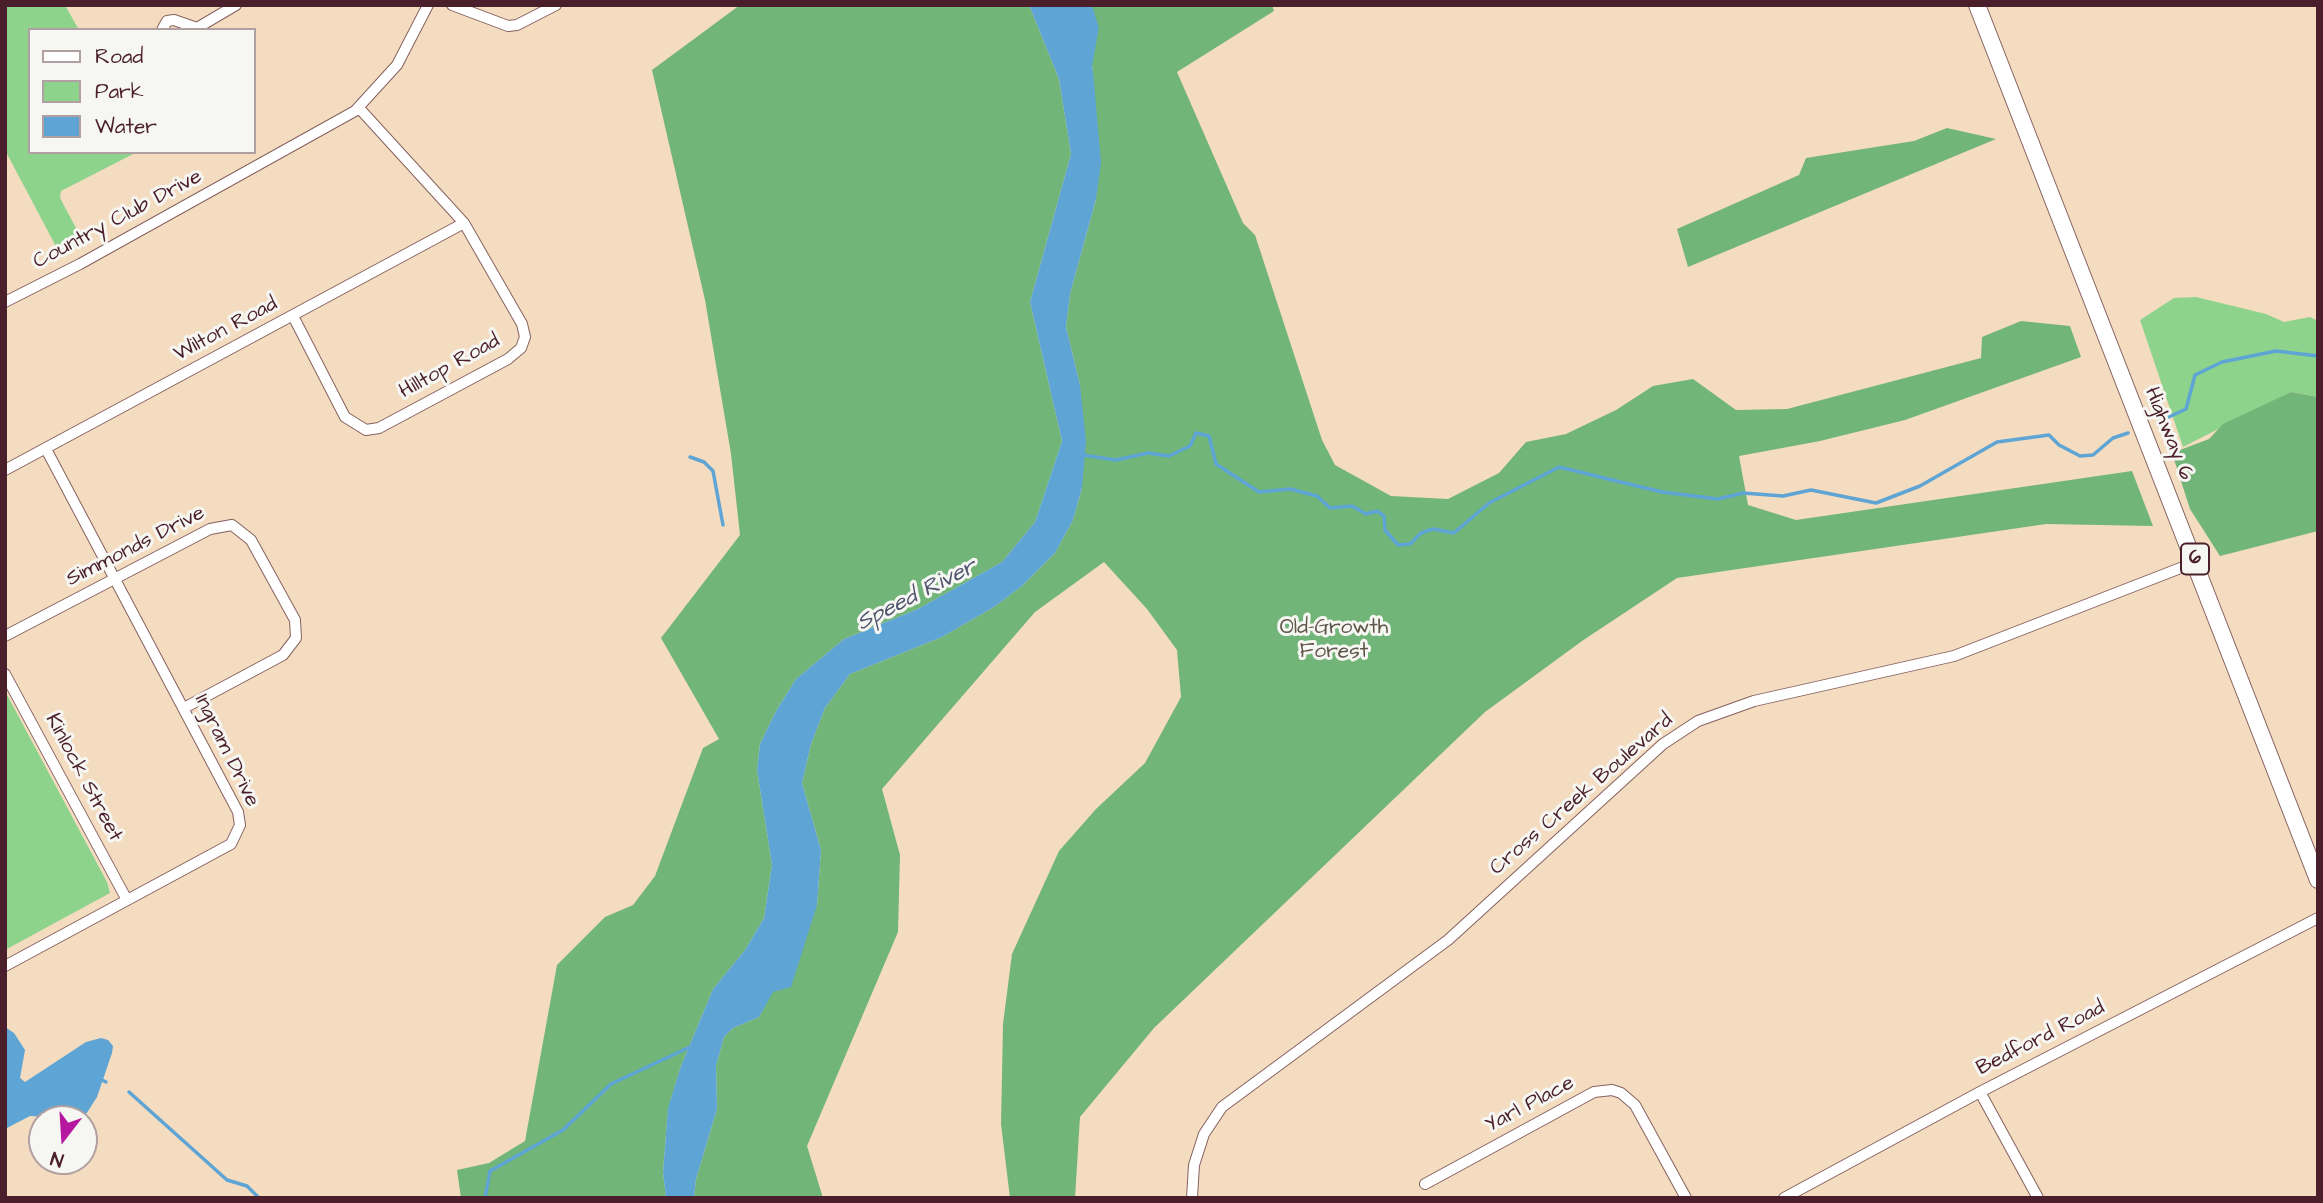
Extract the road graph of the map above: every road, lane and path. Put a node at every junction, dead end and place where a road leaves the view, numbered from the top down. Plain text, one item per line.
1 (236, 5) edge
2 (428, 5) edge
3 (452, 5) edge
4 (556, 5) edge
5 (1976, 5) edge
6 (163, 28) edge
7 (194, 28) edge
8 (199, 28) edge
9 (359, 108) junction
10 (464, 223) junction
11 (5, 302) edge
12 (293, 316) junction
13 (46, 449) junction
14 (5, 470) edge
15 (2196, 562) junction
16 (114, 579) junction
17 (5, 636) edge
18 (5, 674) edge
19 (184, 708) junction
20 (2318, 880) edge
21 (127, 900) junction
22 (2318, 918) edge
23 (5, 966) edge
24 (1980, 1092) junction
25 (1425, 1184) dead end
26 (1192, 1198) edge
27 (1686, 1198) edge
28 (1784, 1198) edge
29 (2038, 1198) edge

1 - 8 street
2 - 9 street, Country Club Drive
3 - 4 street
5 - 15 main road, Highway 6 / 6
6 - 7 street
9 - 10 street, Hilltop Road
9 - 11 street, Country Club Drive
10 - 12 street, Wilton Road
10 - 12 street, Hilltop Road
12 - 13 street, Wilton Road
13 - 14 street, Wilton Road
13 - 16 street, Ingram Drive
15 - 20 main road, Highway 6 / 6
15 - 26 street, Cross Creek Boulevard
16 - 17 street, Simmonds Drive
16 - 19 street, Ingram Drive
16 - 19 street, Simmonds Drive
18 - 21 street, Kinlock Street
19 - 21 street, Ingram Drive
21 - 23 street, Ingram Drive
22 - 24 street, Bedford Road
24 - 28 street, Bedford Road
24 - 29 street
25 - 27 street, Yarl Place

